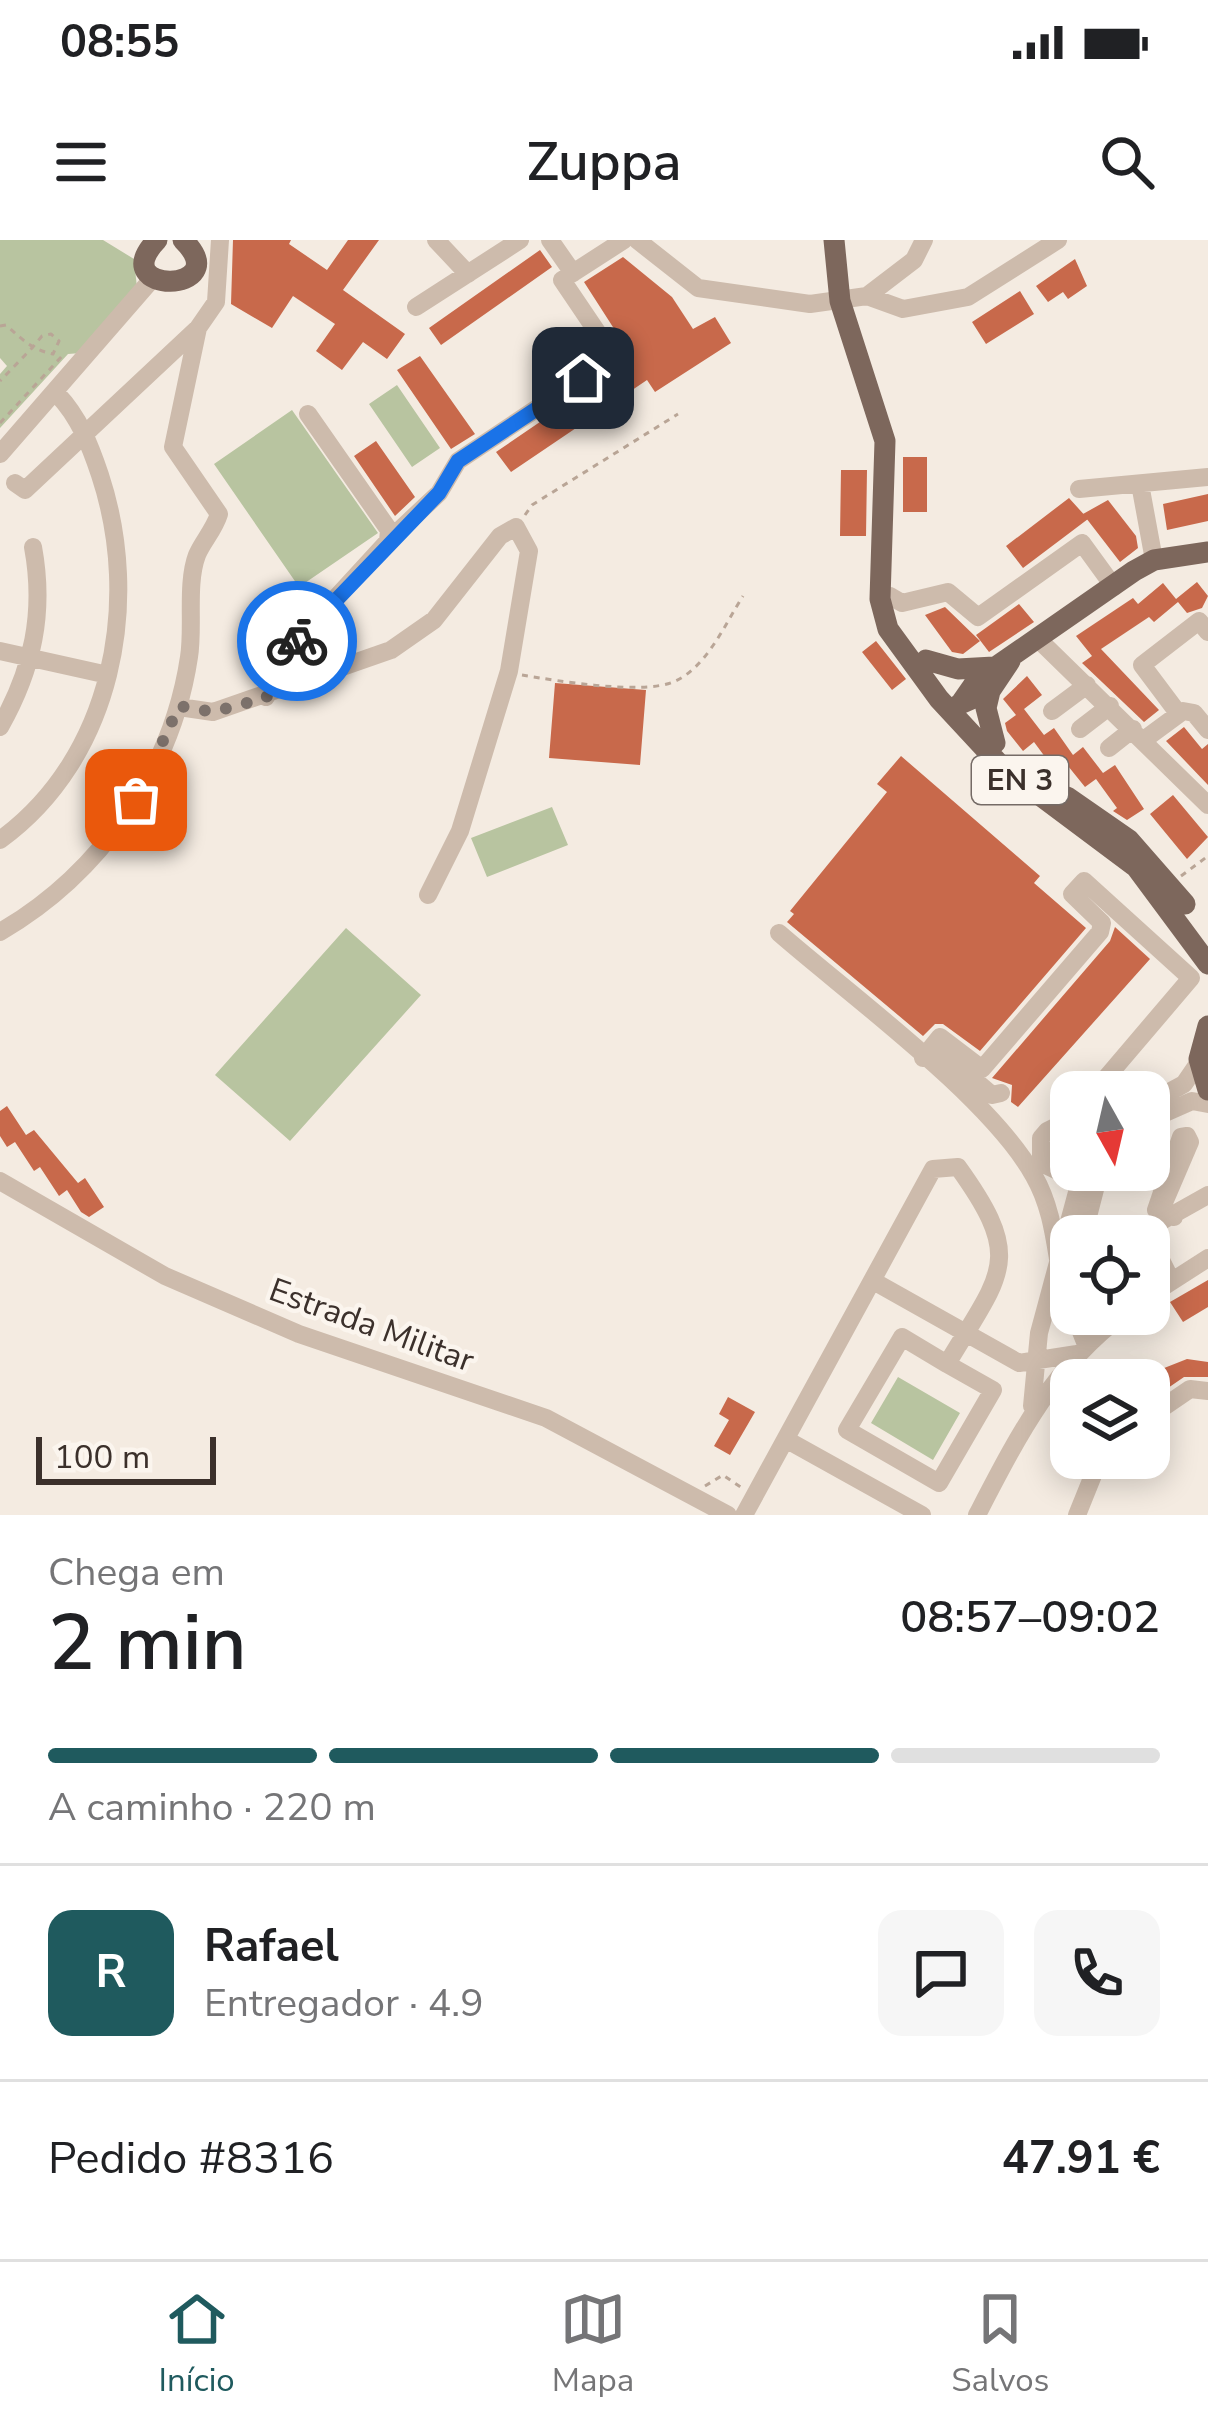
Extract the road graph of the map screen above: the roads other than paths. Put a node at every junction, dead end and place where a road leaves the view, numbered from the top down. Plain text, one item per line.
1 (220, 240) edge
2 (436, 240) edge
3 (520, 240) edge
4 (550, 240) edge
5 (623, 240) edge
6 (637, 240) edge
7 (834, 240) edge
8 (924, 240) edge
9 (1058, 240) edge
10 (187, 241) edge
11 (149, 242) edge
12 (573, 273) junction
13 (468, 274) junction
14 (153, 278) junction
15 (867, 296) junction
16 (840, 301) junction
17 (416, 308) dead end
18 (198, 328) junction
19 (57, 394) junction
20 (308, 414) dead end
21 (84, 434) junction
22 (0, 454) edge
23 (1208, 478) edge
24 (15, 482) dead end
25 (1140, 484) junction
26 (1079, 489) dead end
27 (388, 542) junction
28 (33, 547) dead end
29 (1208, 552) edge
30 (1154, 560) junction
31 (881, 564) junction
32 (1114, 586) junction
33 (890, 596) junction
34 (1208, 632) edge
35 (1039, 640) junction
36 (0, 650) edge
37 (31, 657) junction
38 (926, 660) junction
39 (1002, 664) junction
40 (108, 675) junction
41 (1087, 685) junction
42 (990, 691) junction
43 (266, 698) junction
44 (179, 706) junction
45 (1110, 706) junction
46 (956, 707) junction
47 (1052, 711) dead end
48 (1178, 713) junction
49 (0, 727) edge
50 (1080, 729) dead end
51 (1208, 730) edge
52 (1139, 734) junction
53 (995, 743) junction
54 (1109, 748) dead end
55 (1208, 805) edge
56 (0, 840) edge
57 (428, 895) dead end
58 (0, 932) edge
59 (779, 933) dead end
60 (1208, 935) edge
61 (1208, 964) edge
62 (1208, 1026) edge
63 (931, 1057) junction
64 (1199, 1062) junction
65 (1112, 1071) edge
66 (1208, 1090) edge
67 (1170, 1092) edge
68 (1001, 1093) dead end
69 (1208, 1104) edge
70 (1170, 1111) edge
71 (1050, 1132) edge
72 (1050, 1170) edge
73 (1031, 1171) junction
74 (1050, 1171) edge
75 (0, 1181) edge
76 (1208, 1195) edge
77 (1170, 1217) edge
78 (1050, 1220) edge
79 (1208, 1258) edge
80 (1171, 1280) edge
81 (875, 1282) junction
82 (1050, 1296) edge
83 (965, 1333) junction
84 (1039, 1333) junction
85 (1074, 1335) edge
86 (1096, 1335) edge
87 (1074, 1351) junction
88 (1020, 1360) junction
89 (947, 1364) junction
90 (1208, 1391) edge
91 (1170, 1403) edge
92 (1031, 1411) junction
93 (787, 1440) junction
94 (1092, 1479) edge
95 (728, 1515) edge
96 (744, 1515) edge
97 (922, 1515) edge
98 (977, 1515) edge
99 (1077, 1515) edge

1 - 18 street
2 - 13 street
3 - 13 street
4 - 12 street
5 - 12 street
6 - 16 street
7 - 16 main road, EN 3
8 - 15 street
9 - 15 street
10 - 14 main road
11 - 14 main road
12 - 27 street
13 - 17 street
14 - 19 street
15 - 16 street
16 - 31 main road, EN 3
18 - 21 street
18 - 44 street
19 - 21 street
19 - 22 street
20 - 27 street
21 - 24 street
21 - 40 street
23 - 25 street
25 - 26 street
25 - 30 street
27 - 43 street
28 - 37 street
29 - 30 main road
30 - 32 main road
31 - 33 main road, EN 3
31 - 46 main road, EN 3
32 - 33 street
32 - 35 main road
33 - 38 main road, EN 3
34 - 48 street
35 - 39 main road
35 - 41 street
36 - 37 street
37 - 40 street
37 - 49 street
38 - 39 main road
38 - 46 main road, EN 3
39 - 42 main road
39 - 46 main road
40 - 56 street
41 - 45 street
41 - 47 street
42 - 46 main road
42 - 53 main road
43 - 44 street
43 - 57 street
44 - 58 street
45 - 50 street
45 - 52 street
46 - 53 main road, EN 3
46 - 61 main road, EN 3
48 - 51 street
48 - 52 street
52 - 54 street
52 - 55 street
53 - 60 main road, EN 3
59 - 63 street
62 - 64 main road
63 - 65 street
63 - 68 street
63 - 73 street
64 - 66 main road
64 - 67 street
69 - 70 street
71 - 72 street
73 - 74 street
73 - 78 street
75 - 95 street, Estrada Militar
76 - 77 street
79 - 80 street
81 - 83 street
81 - 83 street
81 - 93 street
82 - 84 street
83 - 88 street
83 - 89 street
84 - 87 street
84 - 88 street
84 - 88 street
85 - 87 street
86 - 87 street
87 - 88 street
87 - 92 street
88 - 92 street
89 - 89 street
90 - 91 street
92 - 98 street
93 - 96 street
93 - 97 street
94 - 99 street

